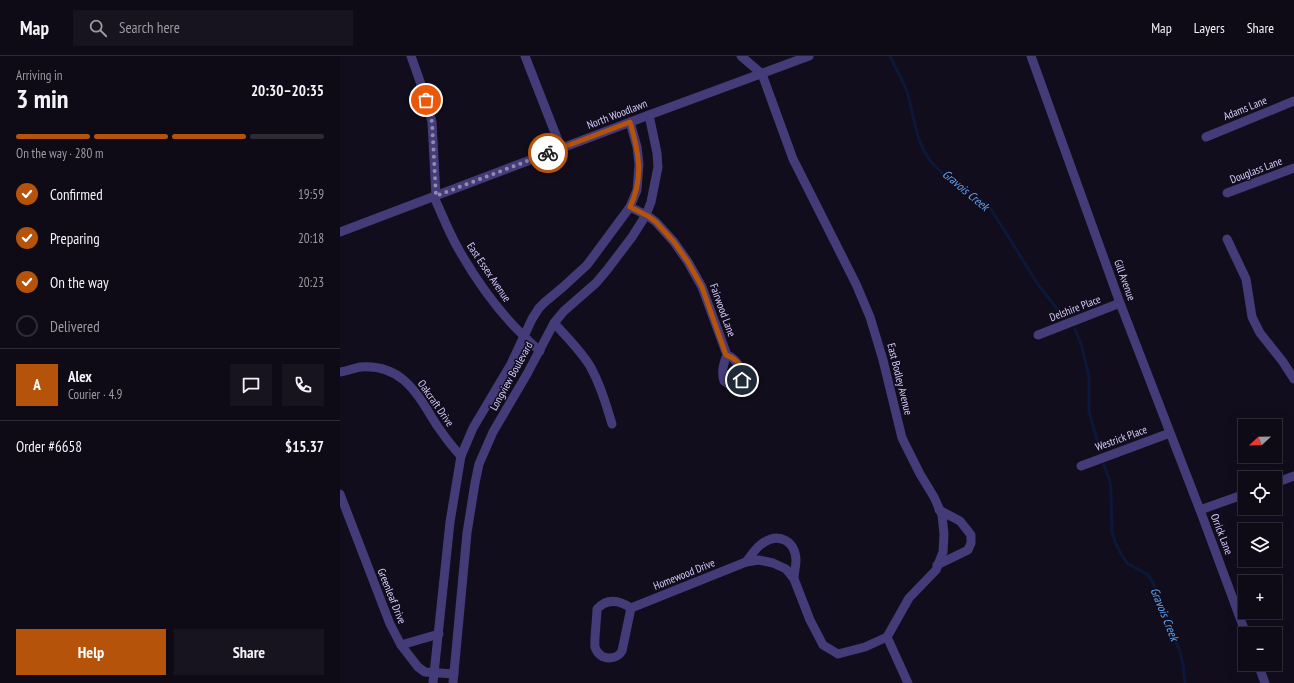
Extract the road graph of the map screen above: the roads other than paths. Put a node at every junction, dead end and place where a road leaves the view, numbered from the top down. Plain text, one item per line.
1 (411, 56) edge
2 (525, 56) edge
3 (741, 56) edge
4 (809, 56) edge
5 (1031, 56) edge
6 (762, 74) junction
7 (1294, 101) edge
8 (649, 115) junction
9 (630, 122) junction
10 (1206, 137) dead end
11 (561, 148) junction
12 (1294, 168) edge
13 (1227, 194) dead end
14 (435, 196) junction
15 (630, 207) junction
16 (646, 215) junction
17 (340, 232) edge
18 (1227, 239) dead end
19 (1120, 303) junction
20 (554, 324) junction
21 (1038, 335) dead end
22 (524, 338) junction
23 (540, 350) junction
24 (726, 355) dead end
25 (340, 372) edge
26 (1294, 379) edge
27 (612, 424) dead end
28 (1170, 433) junction
29 (461, 456) junction
30 (1082, 466) dead end
31 (1294, 476) edge
32 (1282, 480) edge
33 (340, 494) edge
34 (1238, 496) edge
35 (939, 510) junction
36 (1200, 510) junction
37 (746, 562) junction
38 (937, 566) junction
39 (794, 579) junction
40 (631, 608) junction
41 (1243, 627) edge
42 (439, 634) junction
43 (887, 636) junction
44 (401, 645) junction
45 (1261, 671) edge
46 (435, 673) junction
47 (453, 678) edge
48 (434, 683) edge
49 (908, 683) edge
50 (1265, 683) edge

1 - 14 street, East Essex Avenue
2 - 11 street
3 - 6 street
4 - 6 street, North Woodlawn
5 - 19 street, Gill Avenue
6 - 8 street, North Woodlawn
6 - 35 street, East Bodley Avenue
7 - 10 street, Adams Lane
8 - 9 street, North Woodlawn
8 - 16 street, Longview Boulevard
9 - 11 street, North Woodlawn
9 - 15 street, Longview Boulevard
11 - 14 street, North Woodlawn
12 - 13 street, Douglass Lane
14 - 17 street, North Woodlawn
14 - 22 street, East Essex Avenue
15 - 16 street, Fairwood Lane
15 - 22 street, Longview Boulevard
16 - 20 street, Longview Boulevard
16 - 24 street, Fairwood Lane
18 - 26 street
19 - 21 street, Delshire Place
19 - 28 street, Gill Avenue
20 - 23 street, Longview Boulevard
20 - 27 street
22 - 23 street, East Essex Avenue
22 - 29 street, Longview Boulevard
23 - 47 street, Longview Boulevard
25 - 29 street, Oakcraft Drive
28 - 30 street, Westrick Place
28 - 36 street, Gill Avenue
29 - 42 street, Longview Boulevard
31 - 32 street
33 - 44 street, Greenleaf Drive
34 - 36 street
35 - 38 street, East Bodley Avenue
35 - 38 street
36 - 41 street, Orrick Lane
37 - 39 street, Homewood Drive
37 - 39 street, Homewood Drive
37 - 40 street, Homewood Drive
38 - 43 street, East Bodley Avenue
39 - 43 street, Homewood Drive
40 - 40 street
42 - 44 street
42 - 46 street, Longview Boulevard
43 - 49 street
44 - 46 street, Greenleaf Drive
45 - 50 street
46 - 47 street, Greenleaf Drive
46 - 48 street, Longview Boulevard

